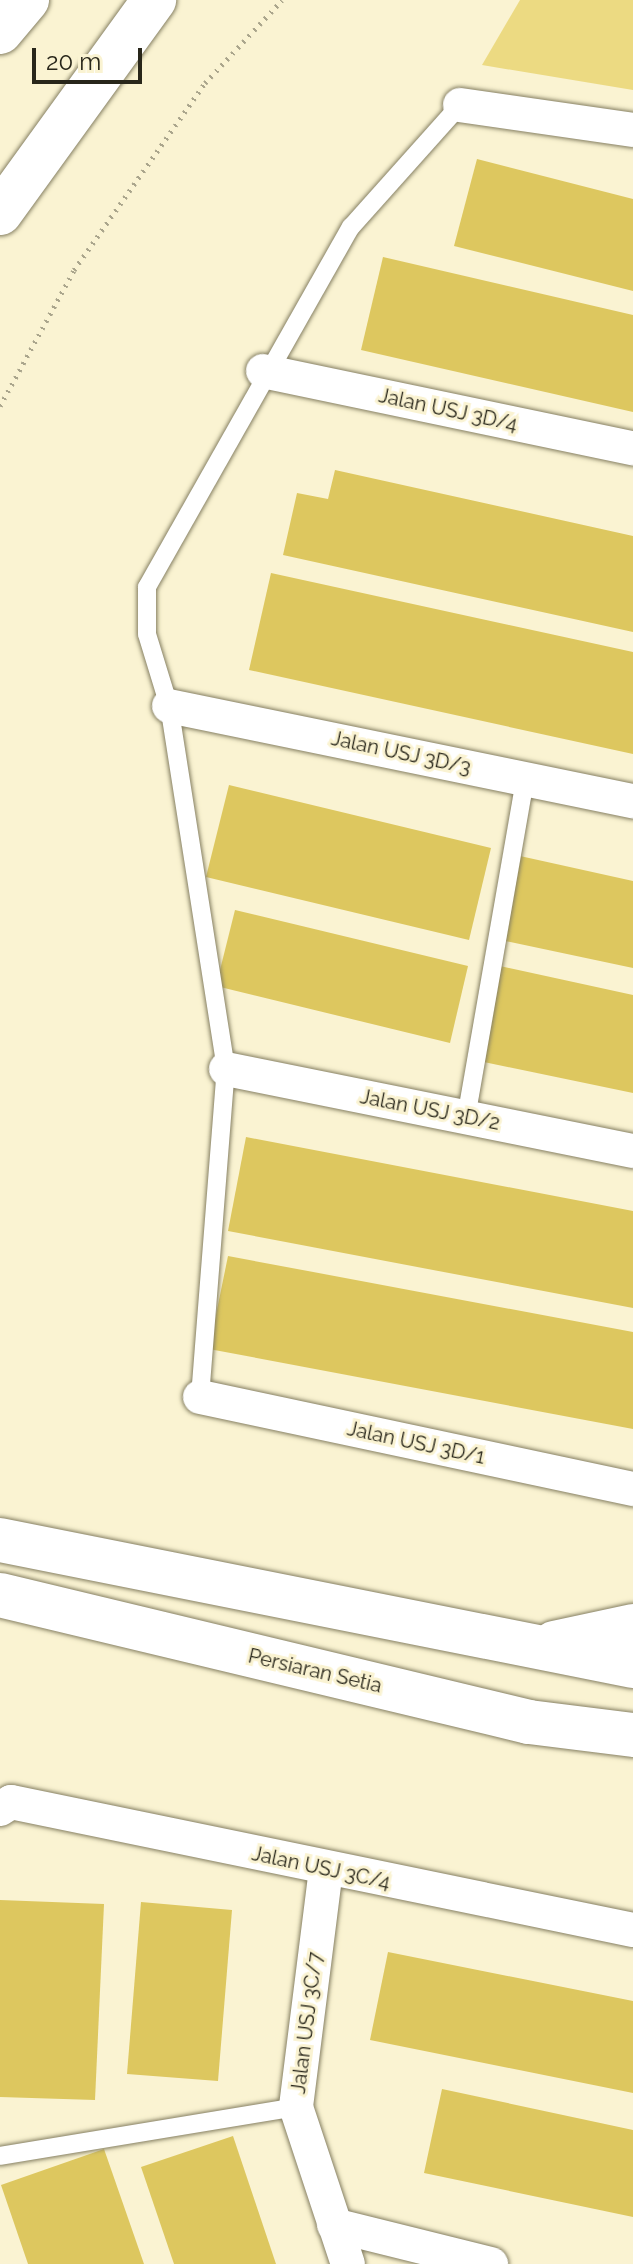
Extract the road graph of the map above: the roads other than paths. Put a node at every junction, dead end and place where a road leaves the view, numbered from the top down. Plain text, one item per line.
1 (27, 0) edge
2 (154, 0) edge
3 (0, 32) edge
4 (460, 105) joint
5 (633, 130) edge
6 (0, 213) edge
7 (263, 371) junction
8 (633, 448) edge
9 (169, 706) junction
10 (525, 779) junction
11 (633, 801) edge
12 (226, 1069) junction
13 (466, 1118) junction
14 (633, 1151) edge
15 (200, 1397) joint
16 (633, 1489) edge
17 (0, 1540) edge
18 (0, 1595) edge
19 (633, 1626) edge
20 (536, 1647) junction
21 (633, 1666) edge
22 (633, 1735) edge
23 (5, 1805) edge
24 (326, 1869) junction
25 (633, 1930) edge
26 (296, 2107) junction
27 (0, 2156) edge
28 (334, 2225) junction
29 (348, 2264) edge
30 (491, 2264) edge

1 - 3 main road
2 - 6 main road
4 - 5 street
4 - 7 lane
7 - 8 street, Jalan USJ 3D/4
7 - 9 lane
9 - 10 street, Jalan USJ 3D/3
9 - 12 lane
10 - 11 street, Jalan USJ 3D/3
10 - 13 lane
12 - 13 street, Jalan USJ 3D/2
12 - 15 lane
13 - 14 street, Jalan USJ 3D/2
15 - 16 street, Jalan USJ 3D/1
17 - 20 main road
18 - 22 main road, Persiaran Setia
19 - 20 main road
20 - 21 main road
23 - 24 street, Jalan USJ 3C/4
24 - 25 street, Jalan USJ 3C/4
24 - 26 street, Jalan USJ 3C/7
26 - 27 lane
26 - 28 street, Jalan USJ 3C/7
28 - 29 street, Jalan USJ 3C/7
28 - 30 street

